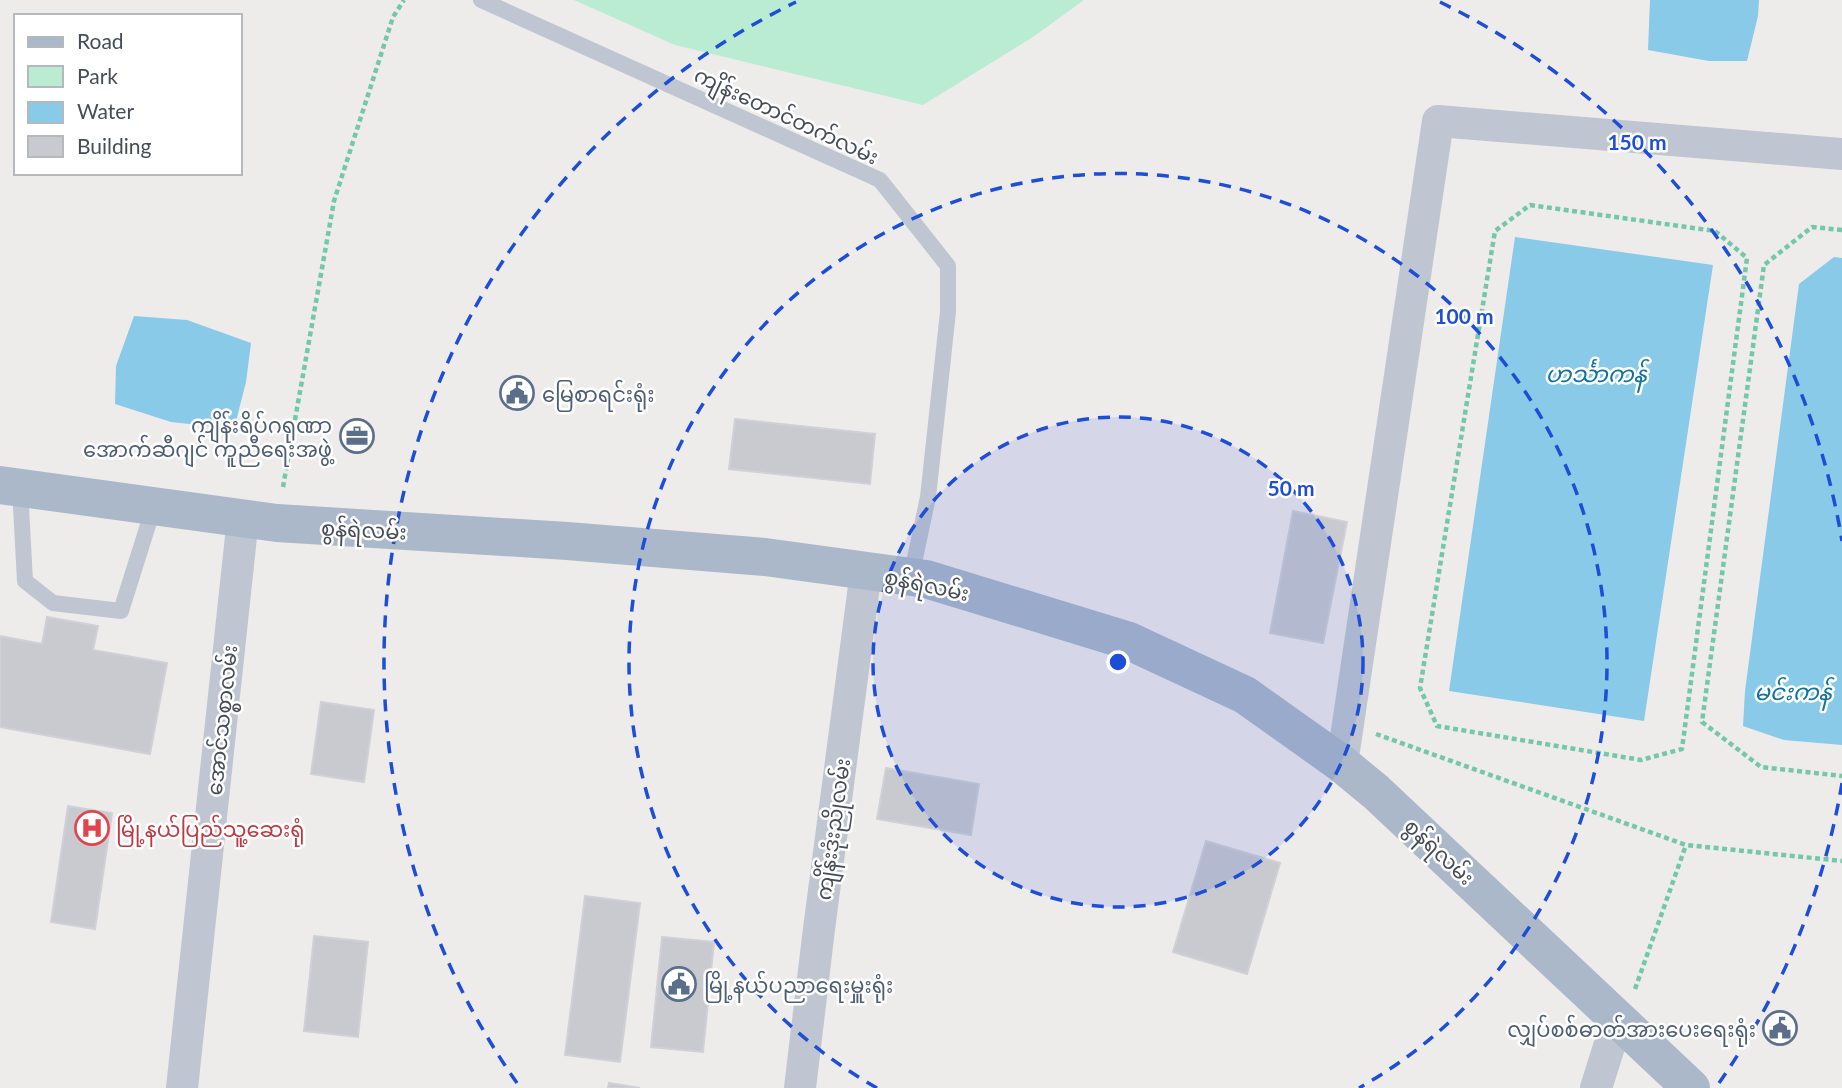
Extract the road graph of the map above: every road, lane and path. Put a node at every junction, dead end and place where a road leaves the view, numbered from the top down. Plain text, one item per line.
1 (404, 0) edge
2 (481, 0) edge
3 (1842, 154) edge
4 (1842, 230) edge
5 (10, 486) edge
6 (154, 506) junction
7 (260, 521) junction
8 (866, 571) junction
9 (911, 577) junction
10 (1349, 724) junction
11 (1682, 749) joint
12 (1342, 764) junction
13 (1842, 776) edge
14 (1686, 845) junction
15 (1842, 861) edge
16 (1620, 1021) junction
17 (182, 1088) edge
18 (800, 1088) edge
19 (1596, 1088) edge
20 (1691, 1088) edge

1 - 7 path
2 - 9 lane, ကျိန်းတောင်တက်လမ်း
3 - 10 street
4 - 13 path
5 - 6 main road, စွန်ရဲလမ်း
5 - 6 lane
6 - 7 main road, စွန်ရဲလမ်း
7 - 8 main road, စွန်ရဲလမ်း
7 - 17 street, အောင်သစ္စာလမ်း
8 - 9 main road, စွန်ရဲလမ်း
8 - 18 street, ကျိန်းဒုံးညိုလမ်း
9 - 12 main road, စွန်ရဲလမ်း
10 - 12 street
10 - 14 path
11 - 11 path
12 - 16 main road, စွန်ရဲလမ်း
14 - 15 path
14 - 16 path
16 - 19 street
16 - 20 main road, စွန်ရဲလမ်း

